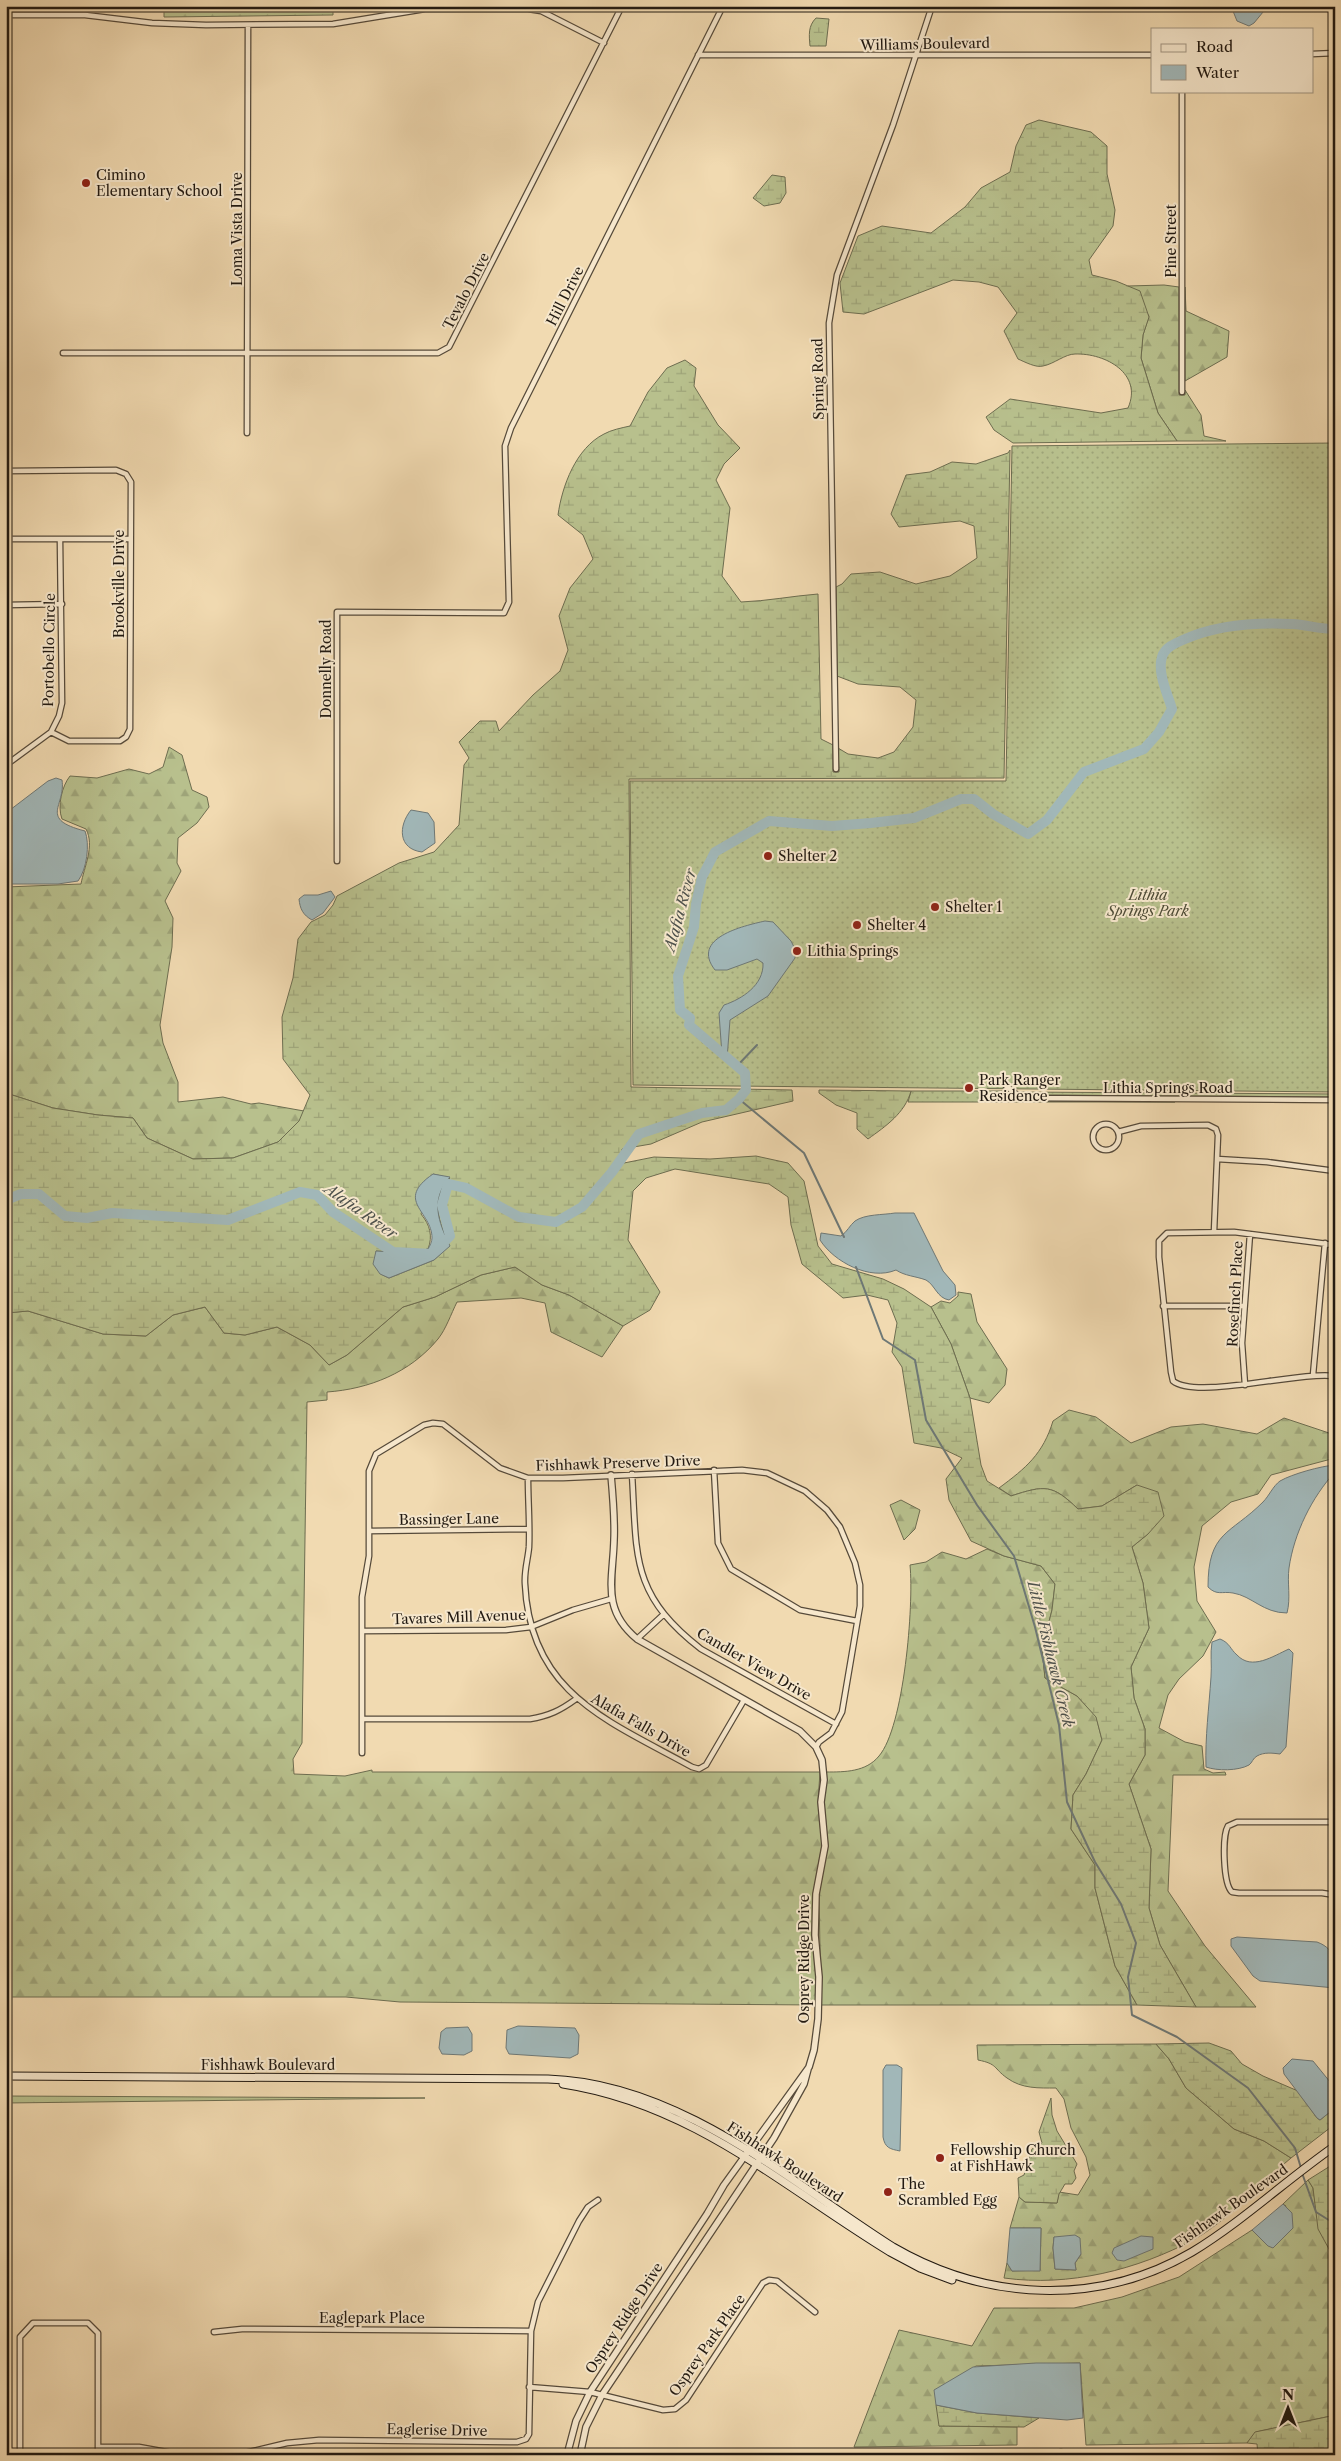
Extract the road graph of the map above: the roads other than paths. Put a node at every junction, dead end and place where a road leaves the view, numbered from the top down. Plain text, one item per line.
1 (622, 6) edge
2 (724, 6) edge
3 (932, 6) edge
4 (6, 12) edge
5 (248, 25) junction
6 (604, 43) junction
7 (1335, 53) edge
8 (1314, 54) edge
9 (698, 55) junction
10 (1151, 55) edge
11 (916, 57) junction
12 (1182, 92) edge
13 (63, 353) dead end
14 (249, 355) junction
15 (1182, 392) dead end
16 (247, 433) dead end
17 (6, 471) edge
18 (130, 539) junction
19 (6, 540) edge
20 (60, 540) junction
21 (62, 604) junction
22 (6, 605) edge
23 (504, 613) joint
24 (51, 732) junction
25 (6, 765) edge
26 (836, 769) dead end
27 (337, 861) dead end
28 (1006, 1086) dead end
29 (1335, 1100) edge
30 (1118, 1132) junction
31 (1217, 1159) junction
32 (1335, 1171) edge
33 (1214, 1232) junction
34 (1250, 1234) junction
35 (1325, 1243) junction
36 (1335, 1245) edge
37 (1162, 1306) junction
38 (1244, 1306) junction
39 (1313, 1375) junction
40 (1335, 1376) edge
41 (1245, 1385) junction
42 (714, 1470) junction
43 (632, 1474) junction
44 (611, 1475) junction
45 (528, 1478) junction
46 (529, 1529) junction
47 (369, 1531) junction
48 (611, 1599) junction
49 (663, 1615) junction
50 (858, 1621) junction
51 (531, 1627) junction
52 (362, 1631) junction
53 (637, 1638) junction
54 (576, 1699) junction
55 (744, 1700) junction
56 (362, 1720) junction
57 (836, 1724) junction
58 (816, 1747) junction
59 (362, 1753) dead end
60 (1335, 1822) edge
61 (1335, 1895) edge
62 (809, 2067) junction
63 (6, 2076) edge
64 (1333, 2147) edge
65 (746, 2154) junction
66 (758, 2162) junction
67 (598, 2200) dead end
68 (815, 2312) dead end
69 (531, 2331) junction
70 (214, 2332) dead end
71 (529, 2387) junction
72 (590, 2392) junction
73 (602, 2395) junction
74 (98, 2447) junction
75 (20, 2455) edge
76 (98, 2455) edge
77 (183, 2455) edge
78 (236, 2455) edge
79 (567, 2455) edge
80 (580, 2455) edge

1 - 6 street, Tevalo Drive
2 - 9 street, Hill Drive
3 - 11 street, Spring Road
4 - 5 street
5 - 6 street
5 - 14 street, Loma Vista Drive
6 - 14 street, Tevalo Drive
7 - 8 street
9 - 11 street, Williams Boulevard
9 - 23 street, Hill Drive
10 - 11 street, Williams Boulevard
11 - 26 street, Spring Road
12 - 15 street, Pine Street
13 - 14 street, Tevalo Drive
14 - 16 street, Loma Vista Drive
17 - 18 street, Brookville Drive
18 - 20 street
18 - 24 street, Brookville Drive
19 - 20 street
20 - 21 street, Portobello Circle
21 - 22 street
21 - 24 street, Portobello Circle
23 - 27 street, Donnelly Road
24 - 25 street
28 - 29 street, Lithia Springs Road
30 - 30 street
30 - 31 street
31 - 32 street
31 - 33 street
33 - 34 street
33 - 37 street
34 - 35 street
34 - 38 street, Rosefinch Place
35 - 36 street
35 - 39 street
37 - 38 street
37 - 41 street
38 - 41 street, Rosefinch Place
39 - 40 street
39 - 41 street
42 - 43 street, Fishhawk Preserve Drive
42 - 50 street
42 - 50 street, Fishhawk Preserve Drive
43 - 44 street, Fishhawk Preserve Drive
43 - 49 street, Candler View Drive
44 - 45 street, Fishhawk Preserve Drive
44 - 48 street, Osprey Ridge Drive
45 - 46 street, Alafia Falls Drive
45 - 47 street, Fishhawk Preserve Drive
46 - 47 street, Bassinger Lane
46 - 51 street, Alafia Falls Drive
47 - 52 street, Fishhawk Preserve Drive
48 - 51 street, Tavares Mill Avenue
48 - 53 street, Osprey Ridge Drive
49 - 53 street
49 - 57 street, Candler View Drive
50 - 57 street, Fishhawk Preserve Drive
51 - 52 street, Tavares Mill Avenue
51 - 54 street, Alafia Falls Drive
52 - 56 street, Fishhawk Preserve Drive
53 - 55 street, Osprey Ridge Drive
54 - 55 street, Alafia Falls Drive
54 - 56 street
55 - 58 street, Osprey Ridge Drive
56 - 59 street, Fishhawk Preserve Drive
57 - 58 street, Fishhawk Preserve Drive
58 - 62 street, Osprey Ridge Drive
60 - 61 street
62 - 65 street, Osprey Ridge Drive
62 - 66 street, Osprey Ridge Drive
63 - 65 main road, Fishhawk Boulevard
64 - 66 main road, Fishhawk Boulevard
65 - 66 main road, Fishhawk Boulevard
65 - 72 street, Osprey Ridge Drive
66 - 73 street, Osprey Ridge Drive
67 - 69 street
68 - 73 street, Osprey Park Place
69 - 70 street, Eaglepark Place
69 - 71 street
71 - 72 street
71 - 78 street, Eaglerise Drive
72 - 73 street
72 - 79 street, Osprey Ridge Drive
73 - 80 street, Osprey Ridge Drive
74 - 75 street
74 - 76 street
74 - 77 street

